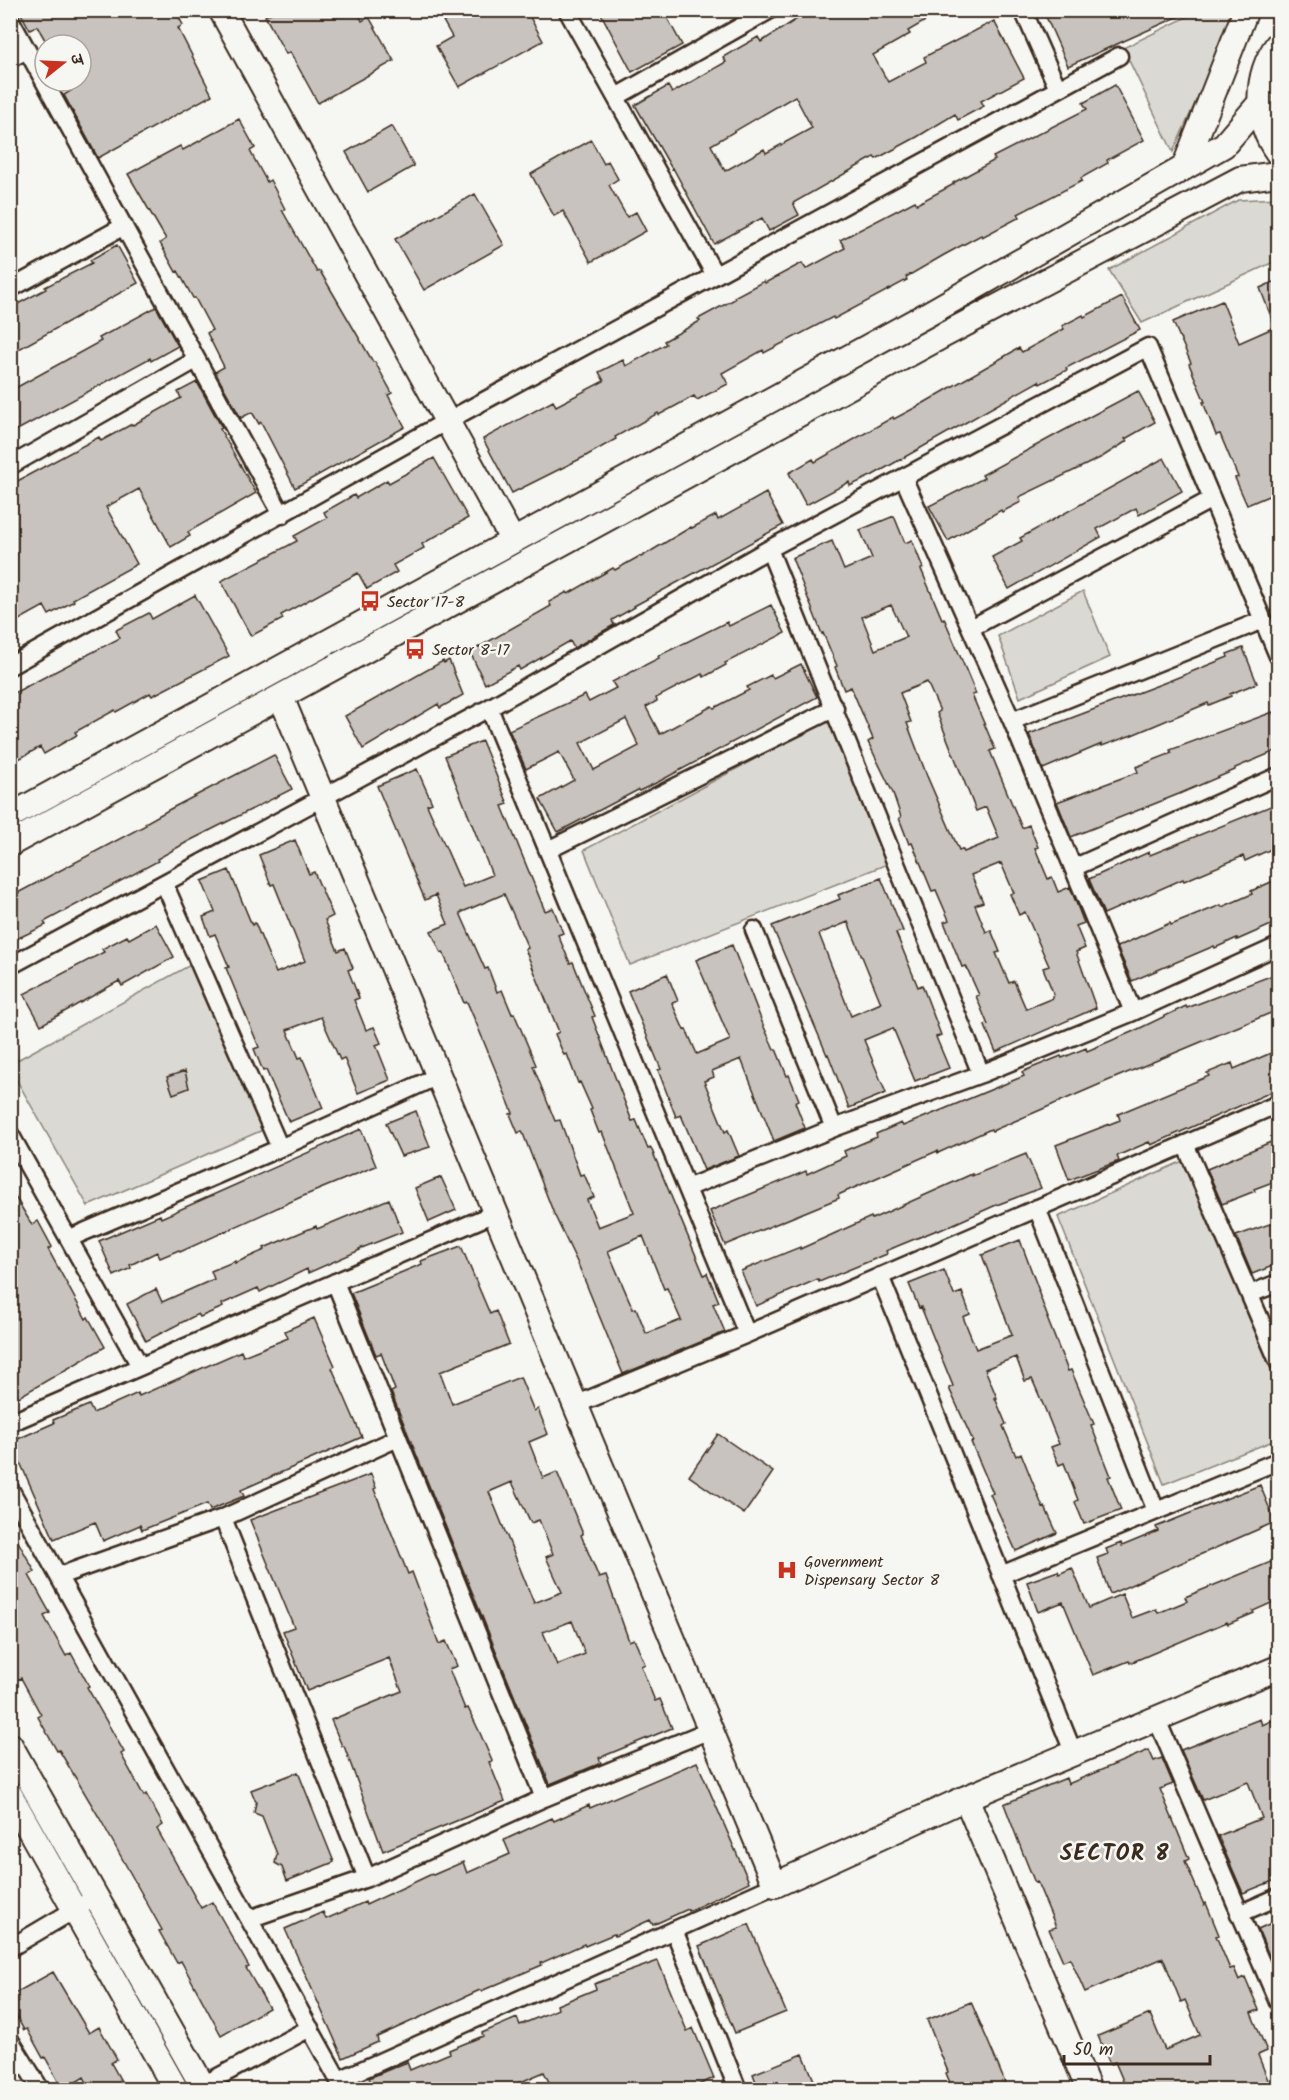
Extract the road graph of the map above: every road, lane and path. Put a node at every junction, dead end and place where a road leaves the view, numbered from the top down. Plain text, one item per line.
1 (221, 10) edge
2 (567, 10) edge
3 (770, 10) edge
4 (1023, 10) edge
5 (1244, 13) edge
6 (10, 19) edge
7 (1278, 44) edge
8 (27, 50) junction
9 (1119, 56) dead end
10 (10, 59) edge
11 (1058, 89) junction
12 (616, 97) junction
13 (1260, 104) junction
14 (1278, 153) edge
15 (1184, 168) junction
16 (1278, 174) edge
17 (124, 226) junction
18 (715, 275) junction
19 (10, 289) edge
20 (196, 360) junction
21 (447, 421) junction
22 (10, 466) edge
23 (904, 479) junction
24 (1212, 499) junction
25 (282, 515) junction
26 (513, 541) junction
27 (769, 549) junction
28 (1263, 620) junction
29 (971, 628) junction
30 (1278, 656) edge
31 (10, 666) edge
32 (281, 697) junction
33 (489, 708) junction
34 (835, 708) junction
35 (1012, 720) junction
36 (1278, 776) edge
37 (322, 797) junction
38 (10, 816) edge
39 (10, 844) edge
40 (548, 850) junction
41 (1073, 867) junction
42 (164, 884) junction
43 (754, 930) dead end
44 (1278, 946) edge
45 (10, 966) edge
46 (1133, 1011) junction
47 (981, 1074) junction
48 (438, 1076) junction
49 (1278, 1104) edge
50 (834, 1128) junction
51 (10, 1134) edge
52 (1185, 1144) junction
53 (280, 1148) junction
54 (687, 1188) junction
55 (1037, 1208) junction
56 (495, 1213) junction
57 (70, 1238) junction
58 (880, 1276) junction
59 (335, 1282) junction
60 (1278, 1283) edge
61 (1250, 1294) junction
62 (747, 1334) junction
63 (1278, 1360) edge
64 (140, 1366) junction
65 (575, 1405) junction
66 (10, 1423) edge
67 (398, 1438) junction
68 (1278, 1461) edge
69 (10, 1489) edge
70 (1156, 1510) junction
71 (223, 1518) junction
72 (1001, 1575) junction
73 (59, 1576) junction
74 (1278, 1668) edge
75 (1157, 1720) junction
76 (710, 1730) junction
77 (10, 1745) edge
78 (1074, 1754) junction
79 (10, 1795) edge
80 (544, 1798) junction
81 (966, 1798) junction
82 (367, 1878) junction
83 (774, 1885) junction
84 (96, 1897) junction
85 (1278, 1897) edge
86 (75, 1910) junction
87 (1239, 1914) junction
88 (249, 1918) junction
89 (674, 1930) junction
90 (10, 1948) edge
91 (1278, 2002) edge
92 (310, 2028) junction
93 (10, 2040) edge
94 (342, 2085) edge
95 (204, 2087) edge
96 (736, 2089) edge
97 (41, 2090) edge
98 (176, 2090) edge
99 (1089, 2090) edge

1 - 21 street
2 - 12 street
3 - 12 street
4 - 11 street
5 - 15 street
6 - 8 street
7 - 13 street
8 - 10 street
8 - 17 street
9 - 11 street
11 - 18 street
12 - 18 street
13 - 14 street
13 - 15 street
15 - 26 street
16 - 32 street
17 - 19 street
17 - 20 street
18 - 21 street
20 - 22 street
20 - 25 street
21 - 25 street
21 - 26 street
23 - 24 street
23 - 27 street
23 - 29 street
24 - 28 street
24 - 29 street
25 - 31 street
26 - 38 street
27 - 33 street
27 - 34 street
28 - 30 street
28 - 35 street
29 - 35 street
32 - 37 street
32 - 39 street
33 - 37 street
33 - 40 street
34 - 40 street
34 - 47 street
35 - 41 street
36 - 41 street
37 - 42 street
37 - 48 street
40 - 54 street
41 - 46 street
42 - 45 street
42 - 53 street
43 - 50 street
44 - 46 street
46 - 47 street
47 - 50 street
48 - 53 street
48 - 56 street
49 - 52 street
50 - 54 street
51 - 57 street
52 - 55 street
52 - 61 street
53 - 57 street
54 - 62 street
55 - 58 street
55 - 70 street
56 - 59 street
56 - 65 street
57 - 64 street
58 - 62 street
58 - 72 street
59 - 64 street
59 - 67 street
60 - 61 street
61 - 63 street
62 - 65 street
64 - 66 street
65 - 76 street
67 - 71 street
67 - 80 street
68 - 70 street
69 - 73 street
70 - 72 street
71 - 73 street
71 - 82 street
72 - 78 street
73 - 88 street
74 - 75 street
75 - 78 street
75 - 87 street
76 - 80 street
76 - 83 street
77 - 84 street
78 - 81 street
79 - 86 street
80 - 82 street
81 - 83 street
81 - 99 street
82 - 88 street
83 - 89 street
84 - 86 street
84 - 95 street
85 - 87 street
86 - 90 street
86 - 98 street
87 - 91 street
88 - 92 street
89 - 94 street
89 - 96 street
92 - 94 street
92 - 95 street
93 - 97 street

